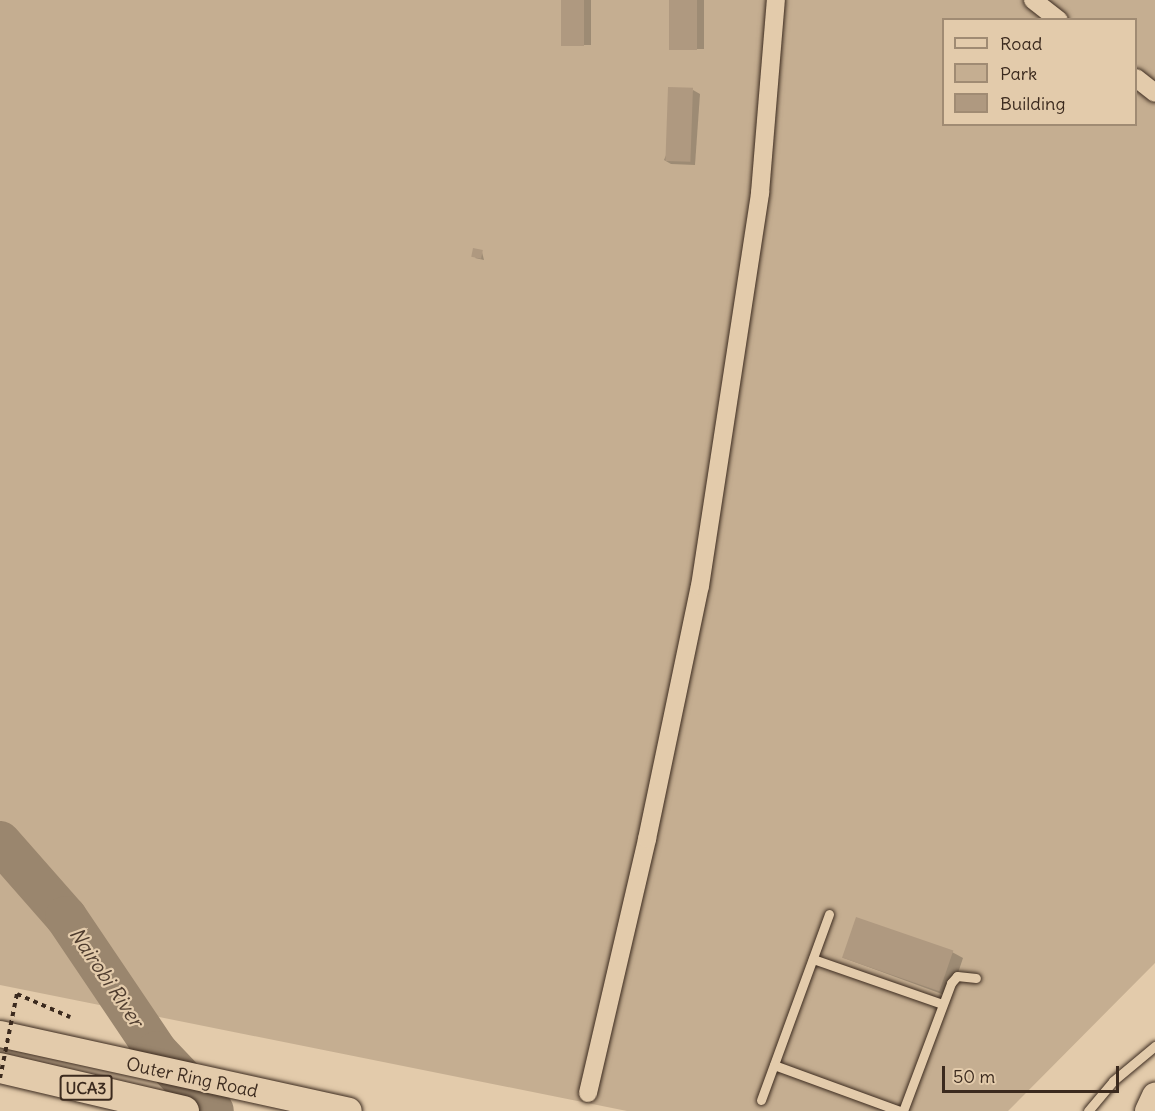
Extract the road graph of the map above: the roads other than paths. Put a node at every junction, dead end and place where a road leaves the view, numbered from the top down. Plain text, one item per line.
1 (776, 0) edge
2 (1033, 0) edge
3 (1056, 18) edge
4 (1137, 79) edge
5 (1155, 93) edge
6 (829, 914) dead end
7 (813, 959) junction
8 (976, 978) dead end
9 (942, 1004) junction
10 (0, 1034) edge
11 (1155, 1046) edge
12 (774, 1065) junction
13 (0, 1068) edge
14 (588, 1093) dead end
15 (1155, 1096) edge
16 (761, 1100) dead end
17 (178, 1110) edge
18 (349, 1111) edge
19 (902, 1111) edge
20 (1088, 1111) edge
21 (1148, 1111) edge

1 - 14 street
2 - 3 street
4 - 5 street
6 - 7 lane
7 - 9 lane
7 - 12 lane
8 - 9 lane
9 - 19 lane
10 - 18 main road, Outer Ring Road / UCA3
11 - 20 lane
12 - 16 lane
12 - 19 lane
13 - 17 main road, Outer Ring Road / UCA3
15 - 21 main road

